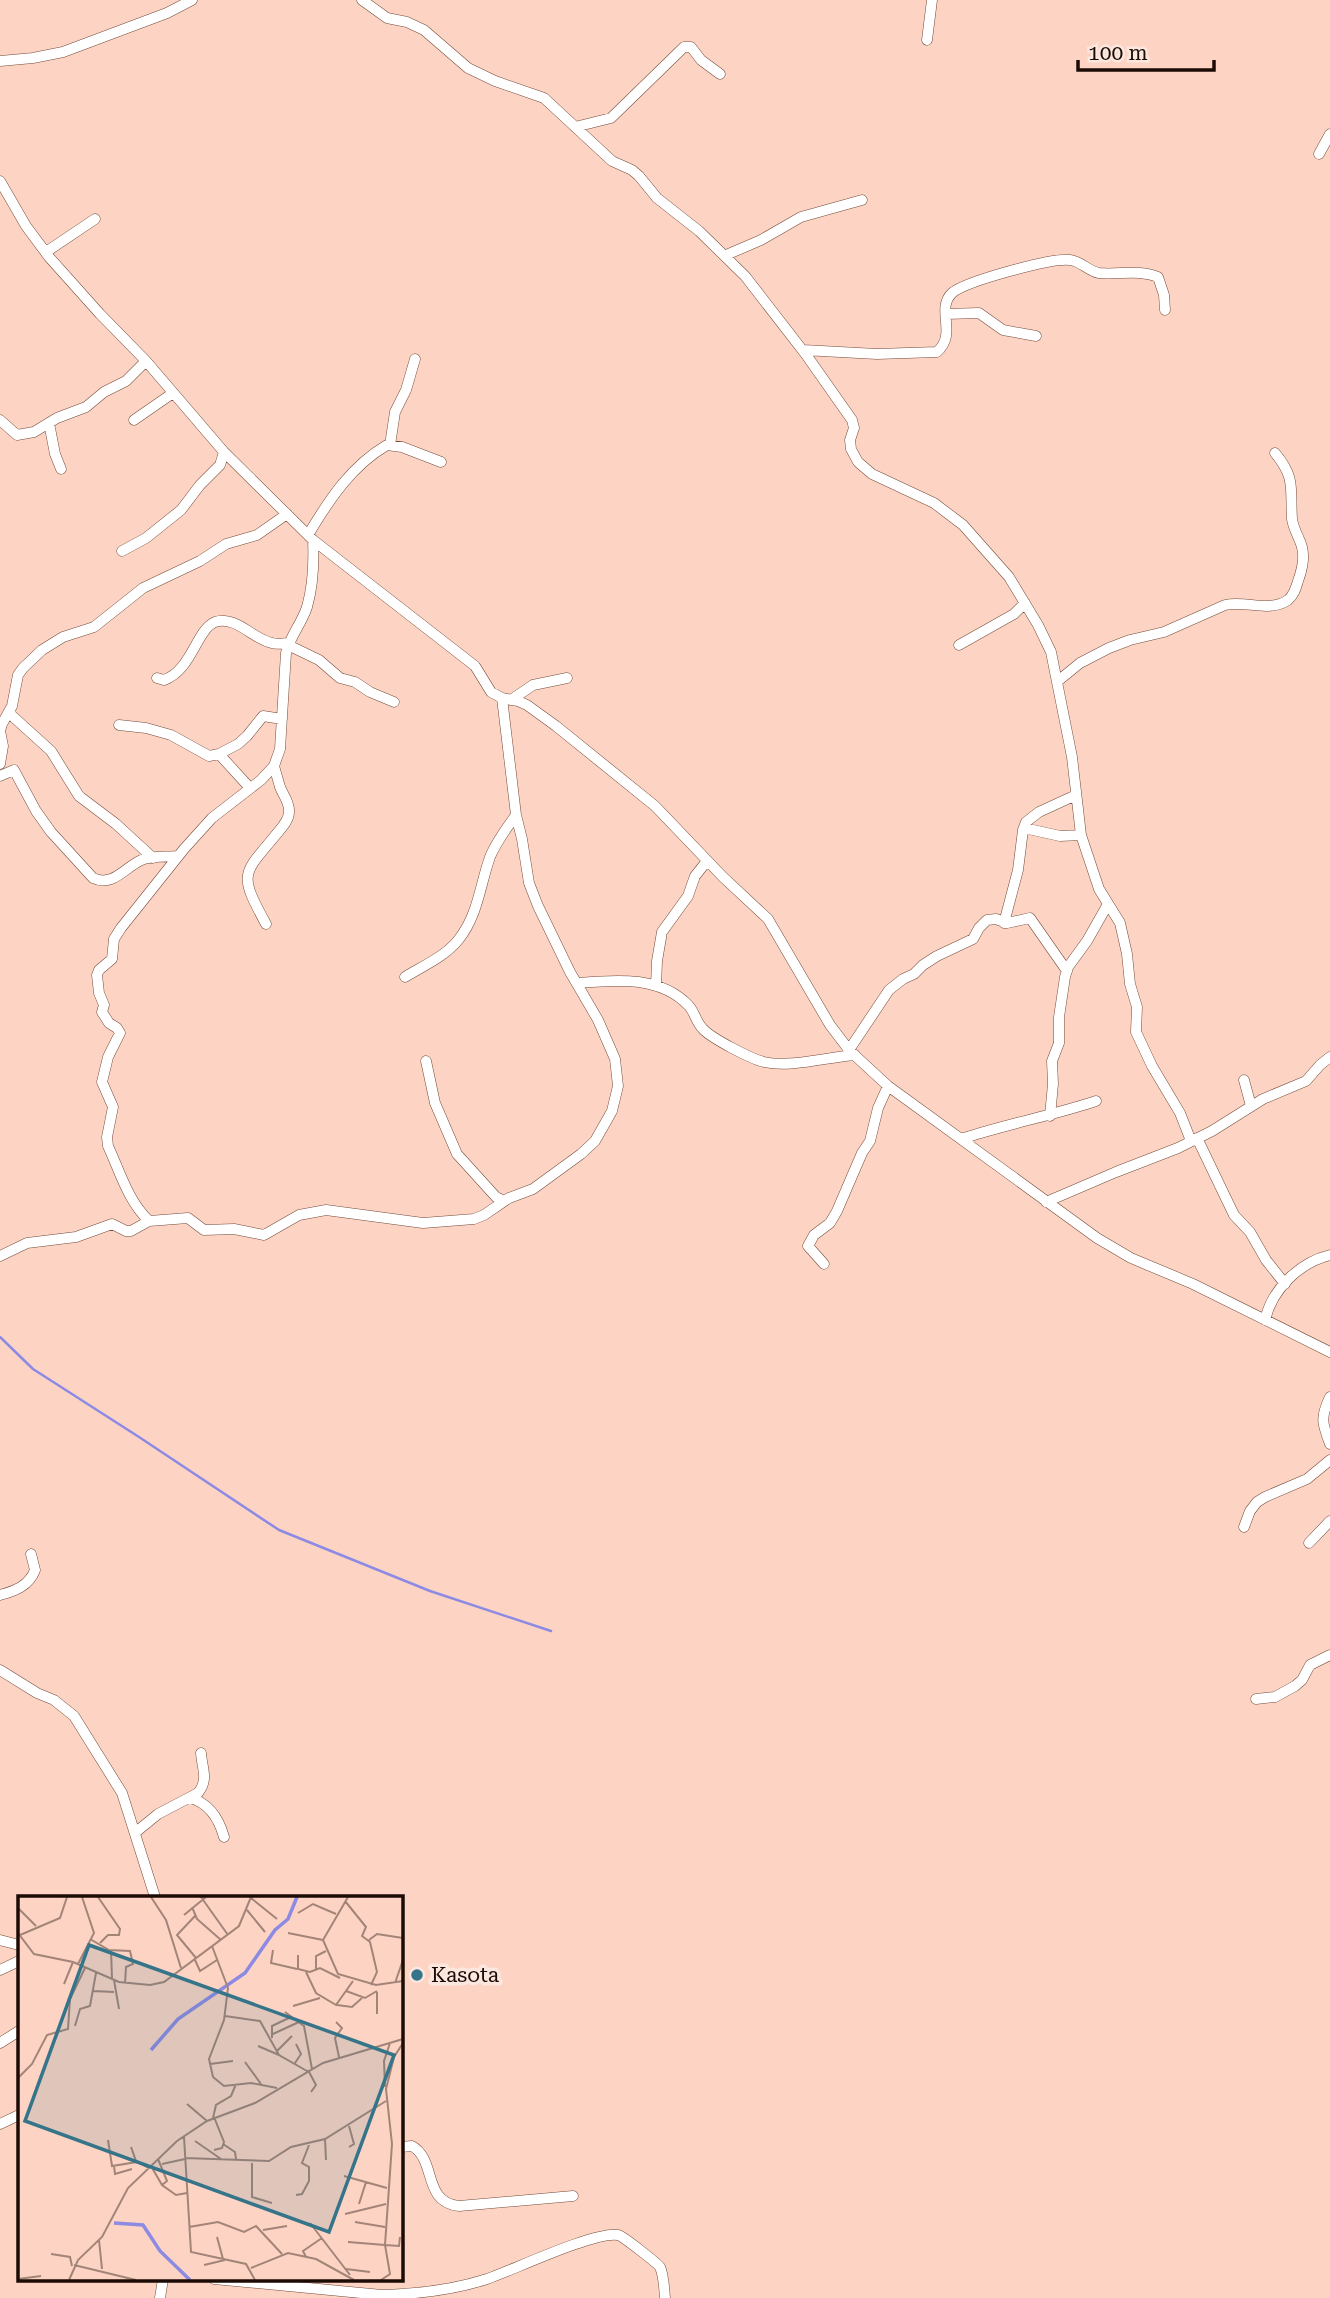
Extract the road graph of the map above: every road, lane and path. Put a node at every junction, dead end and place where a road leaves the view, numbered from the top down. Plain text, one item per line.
1 (192, 0) edge
2 (362, 0) edge
3 (932, 0) edge
4 (927, 40) dead end
5 (0, 61) edge
6 (720, 74) dead end
7 (575, 127) junction
8 (1330, 134) edge
9 (1319, 153) dead end
10 (0, 181) edge
11 (862, 200) dead end
12 (95, 219) dead end
13 (46, 252) junction
14 (726, 255) junction
15 (1165, 310) dead end
16 (946, 314) junction
17 (1036, 336) dead end
18 (803, 350) junction
19 (415, 359) dead end
20 (146, 361) junction
21 (173, 393) junction
22 (0, 420) edge
23 (134, 420) dead end
24 (49, 422) junction
25 (390, 445) junction
26 (224, 452) junction
27 (1275, 453) dead end
28 (441, 462) dead end
29 (61, 469) dead end
30 (287, 513) junction
31 (311, 538) junction
32 (122, 551) dead end
33 (1025, 603) junction
34 (288, 644) junction
35 (959, 645) dead end
36 (157, 678) dead end
37 (567, 678) dead end
38 (1058, 681) junction
39 (507, 699) junction
40 (394, 702) dead end
41 (9, 713) junction
42 (282, 719) junction
43 (119, 724) dead end
44 (219, 754) junction
45 (0, 764) edge
46 (274, 766) junction
47 (0, 776) edge
48 (250, 788) junction
49 (1076, 795) junction
50 (516, 815) junction
51 (1024, 828) junction
52 (1081, 835) junction
53 (178, 856) junction
54 (153, 858) junction
55 (707, 860) junction
56 (1108, 904) junction
57 (1004, 923) junction
58 (266, 924) dead end
59 (1067, 971) junction
60 (405, 977) dead end
61 (577, 983) junction
62 (656, 986) junction
63 (852, 1052) junction
64 (1330, 1057) edge
65 (426, 1061) dead end
66 (1244, 1080) dead end
67 (888, 1086) junction
68 (1096, 1101) dead end
69 (1251, 1106) junction
70 (1050, 1116) junction
71 (961, 1139) junction
72 (1194, 1140) junction
73 (504, 1200) junction
74 (1046, 1202) junction
75 (149, 1221) junction
76 (1330, 1255) edge
77 (0, 1256) edge
78 (824, 1264) dead end
79 (1285, 1284) junction
80 (1265, 1320) junction
81 (1328, 1349) edge
82 (1330, 1397) edge
83 (1330, 1444) edge
84 (1330, 1460) edge
85 (1330, 1521) edge
86 (1244, 1527) dead end
87 (1310, 1544) dead end
88 (30, 1554) dead end
89 (0, 1595) edge
90 (1330, 1655) edge
91 (0, 1670) edge
92 (1256, 1699) dead end
93 (201, 1753) dead end
94 (190, 1798) junction
95 (136, 1832) junction
96 (224, 1837) dead end
97 (155, 1896) edge
98 (0, 1940) edge
99 (18, 1945) edge
100 (18, 1961) edge
101 (0, 1970) edge
102 (18, 2032) edge
103 (0, 2043) edge
104 (18, 2115) edge
105 (0, 2124) edge
106 (402, 2147) edge
107 (573, 2196) dead end
108 (163, 2280) edge
109 (224, 2280) edge
110 (160, 2298) edge
111 (665, 2298) edge

1 - 5 street
2 - 7 street
3 - 4 street
6 - 7 street
7 - 14 street
8 - 9 street
10 - 13 street
11 - 14 street
12 - 13 street
13 - 20 street
14 - 18 street
15 - 16 street
16 - 17 street
16 - 18 street
18 - 33 street
19 - 25 street
20 - 21 street
20 - 24 street
21 - 23 street
21 - 26 street
22 - 24 street
24 - 29 street
25 - 28 street
25 - 31 street
26 - 30 street
26 - 32 street
27 - 38 street
30 - 31 street
30 - 41 street
31 - 34 street
31 - 39 street
33 - 35 street
33 - 38 street
34 - 36 street
34 - 40 street
34 - 42 street
37 - 39 street
38 - 49 street
39 - 50 street
39 - 55 street
41 - 45 street
41 - 54 street
42 - 44 street
42 - 46 street
43 - 44 street
44 - 48 street
46 - 48 street
46 - 58 street
47 - 54 street
48 - 53 street
49 - 51 street
49 - 52 street
50 - 60 street
50 - 61 street
51 - 52 street
51 - 57 street
52 - 56 street
53 - 54 street
53 - 75 street
55 - 62 street
55 - 63 street
56 - 59 street
56 - 72 street
57 - 59 street
57 - 63 street
59 - 70 street
61 - 62 street
61 - 73 street
62 - 63 street
63 - 67 street
64 - 69 street
65 - 73 street
66 - 69 street
67 - 71 street
67 - 78 street
68 - 70 street
69 - 72 street
70 - 71 street
71 - 74 street
72 - 74 street
72 - 79 street
73 - 75 street
74 - 80 street
75 - 77 street
76 - 79 street
79 - 80 street
80 - 81 street
82 - 83 street
84 - 86 street
85 - 87 street
88 - 89 street
90 - 92 street
91 - 95 street
93 - 94 street
94 - 95 street
94 - 96 street
95 - 97 street
98 - 99 street
100 - 101 street
102 - 103 street
104 - 105 street
106 - 107 street
108 - 110 street
109 - 111 street

